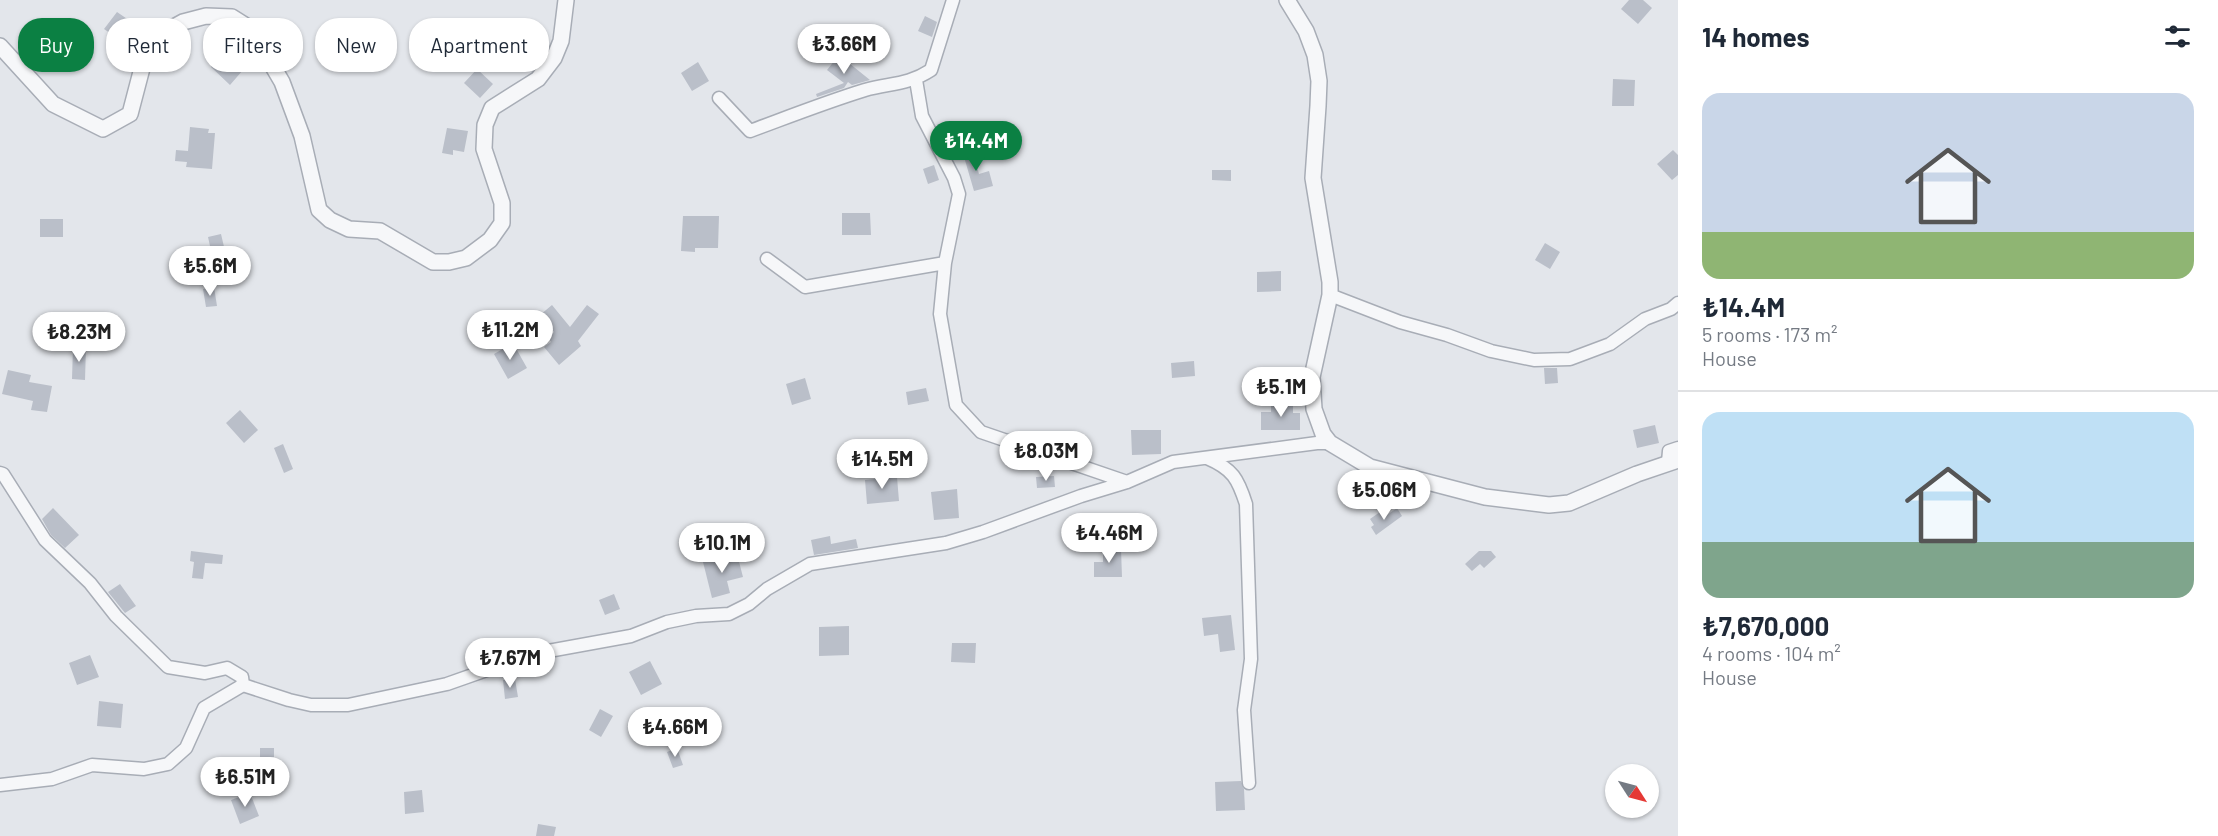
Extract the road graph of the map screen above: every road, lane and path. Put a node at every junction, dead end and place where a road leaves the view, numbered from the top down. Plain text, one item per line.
1 (566, 0) edge
2 (953, 0) edge
3 (1287, 0) edge
4 (0, 46) edge
5 (916, 80) junction
6 (719, 98) dead end
7 (767, 259) dead end
8 (945, 263) junction
9 (1330, 295) junction
10 (1678, 303) edge
11 (1330, 443) junction
12 (1678, 448) edge
13 (1206, 458) junction
14 (1673, 461) edge
15 (0, 473) edge
16 (1127, 482) junction
17 (243, 685) junction
18 (1249, 783) dead end
19 (0, 785) edge

1 - 4 street
2 - 5 street
3 - 9 street
5 - 6 street
5 - 8 street
7 - 8 street
8 - 16 street
9 - 10 street
9 - 11 street
11 - 13 street
11 - 14 street
12 - 14 street
13 - 16 street
13 - 18 street
15 - 17 street
16 - 17 street
17 - 19 street

